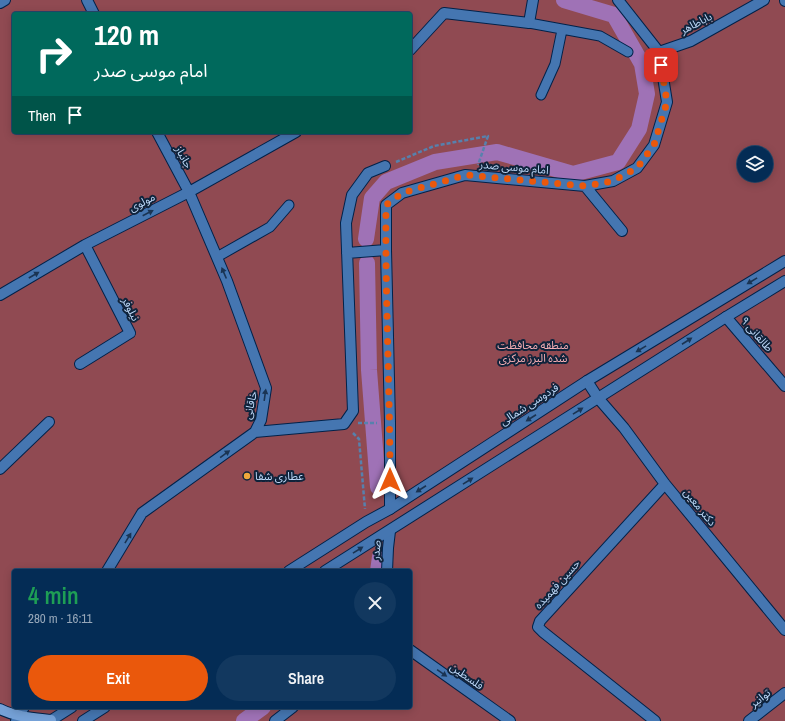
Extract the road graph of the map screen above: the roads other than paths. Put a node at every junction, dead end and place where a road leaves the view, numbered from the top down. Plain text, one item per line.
1 (5, 0) edge
2 (87, 0) edge
3 (533, 0) edge
4 (618, 0) edge
5 (764, 0) edge
6 (0, 3) edge
7 (93, 12) edge
8 (529, 23) junction
9 (562, 30) junction
10 (412, 48) edge
11 (628, 52) dead end
12 (659, 52) junction
13 (541, 95) dead end
14 (158, 134) edge
15 (292, 134) edge
16 (385, 166) road end
17 (585, 186) junction
18 (189, 192) junction
19 (290, 205) dead end
20 (622, 231) dead end
21 (85, 245) junction
22 (386, 250) junction
23 (347, 253) junction
24 (217, 256) junction
25 (785, 261) edge
26 (785, 281) edge
27 (0, 295) edge
28 (726, 317) junction
29 (80, 364) dead end
30 (587, 381) junction
31 (785, 386) edge
32 (598, 398) junction
33 (49, 422) dead end
34 (255, 432) junction
35 (0, 469) edge
36 (665, 484) junction
37 (390, 509) junction
38 (390, 531) junction
39 (108, 569) edge
40 (292, 569) edge
41 (328, 569) edge
42 (387, 569) edge
43 (785, 630) edge
44 (412, 651) edge
45 (785, 693) edge
46 (0, 709) edge
47 (23, 709) edge
48 (69, 709) edge
49 (102, 709) edge
50 (290, 709) edge
51 (16, 721) edge
52 (51, 721) edge
53 (83, 721) edge
54 (275, 721) edge
55 (510, 721) edge
56 (655, 721) edge
57 (749, 721) edge

1 - 6 street
2 - 7 street
3 - 8 street
4 - 12 street, امام موسی صدر
5 - 12 street, باباطاهر
8 - 9 lane
8 - 10 street
9 - 11 lane
9 - 13 lane
12 - 17 street, امام موسی صدر
14 - 18 street, جانباز
15 - 18 street, مولوی
16 - 23 street
17 - 20 street
17 - 22 street, امام موسی صدر
21 -> 18 street, مولوی
18 - 24 street, خاقانی
19 - 24 lane
27 -> 21 street, مولوی
21 - 29 street, نیلوفر
22 - 23 street
22 - 37 street, امام موسی صدر
23 - 34 street
34 -> 24 street, خاقانی
25 -> 30 street, فردوسی شمالی
26 - 28 street
28 - 31 street, طالقانی ۹
32 -> 28 street
30 - 32 street, دکتر معین
30 -> 37 street, فردوسی شمالی
32 - 36 street, دکتر معین
38 -> 32 street
33 - 35 street
39 -> 34 street, خاقانی
36 - 43 street, دکتر معین
36 - 56 street, حسین فهمیده
37 - 40 street, فردوسی شمالی
41 -> 38 street
38 - 42 street, صدر
44 -> 55 street, فلسطین
45 - 57 street, توانیر
46 - 52 main road
47 - 51 street
48 - 52 street
49 - 53 street
50 - 54 street

